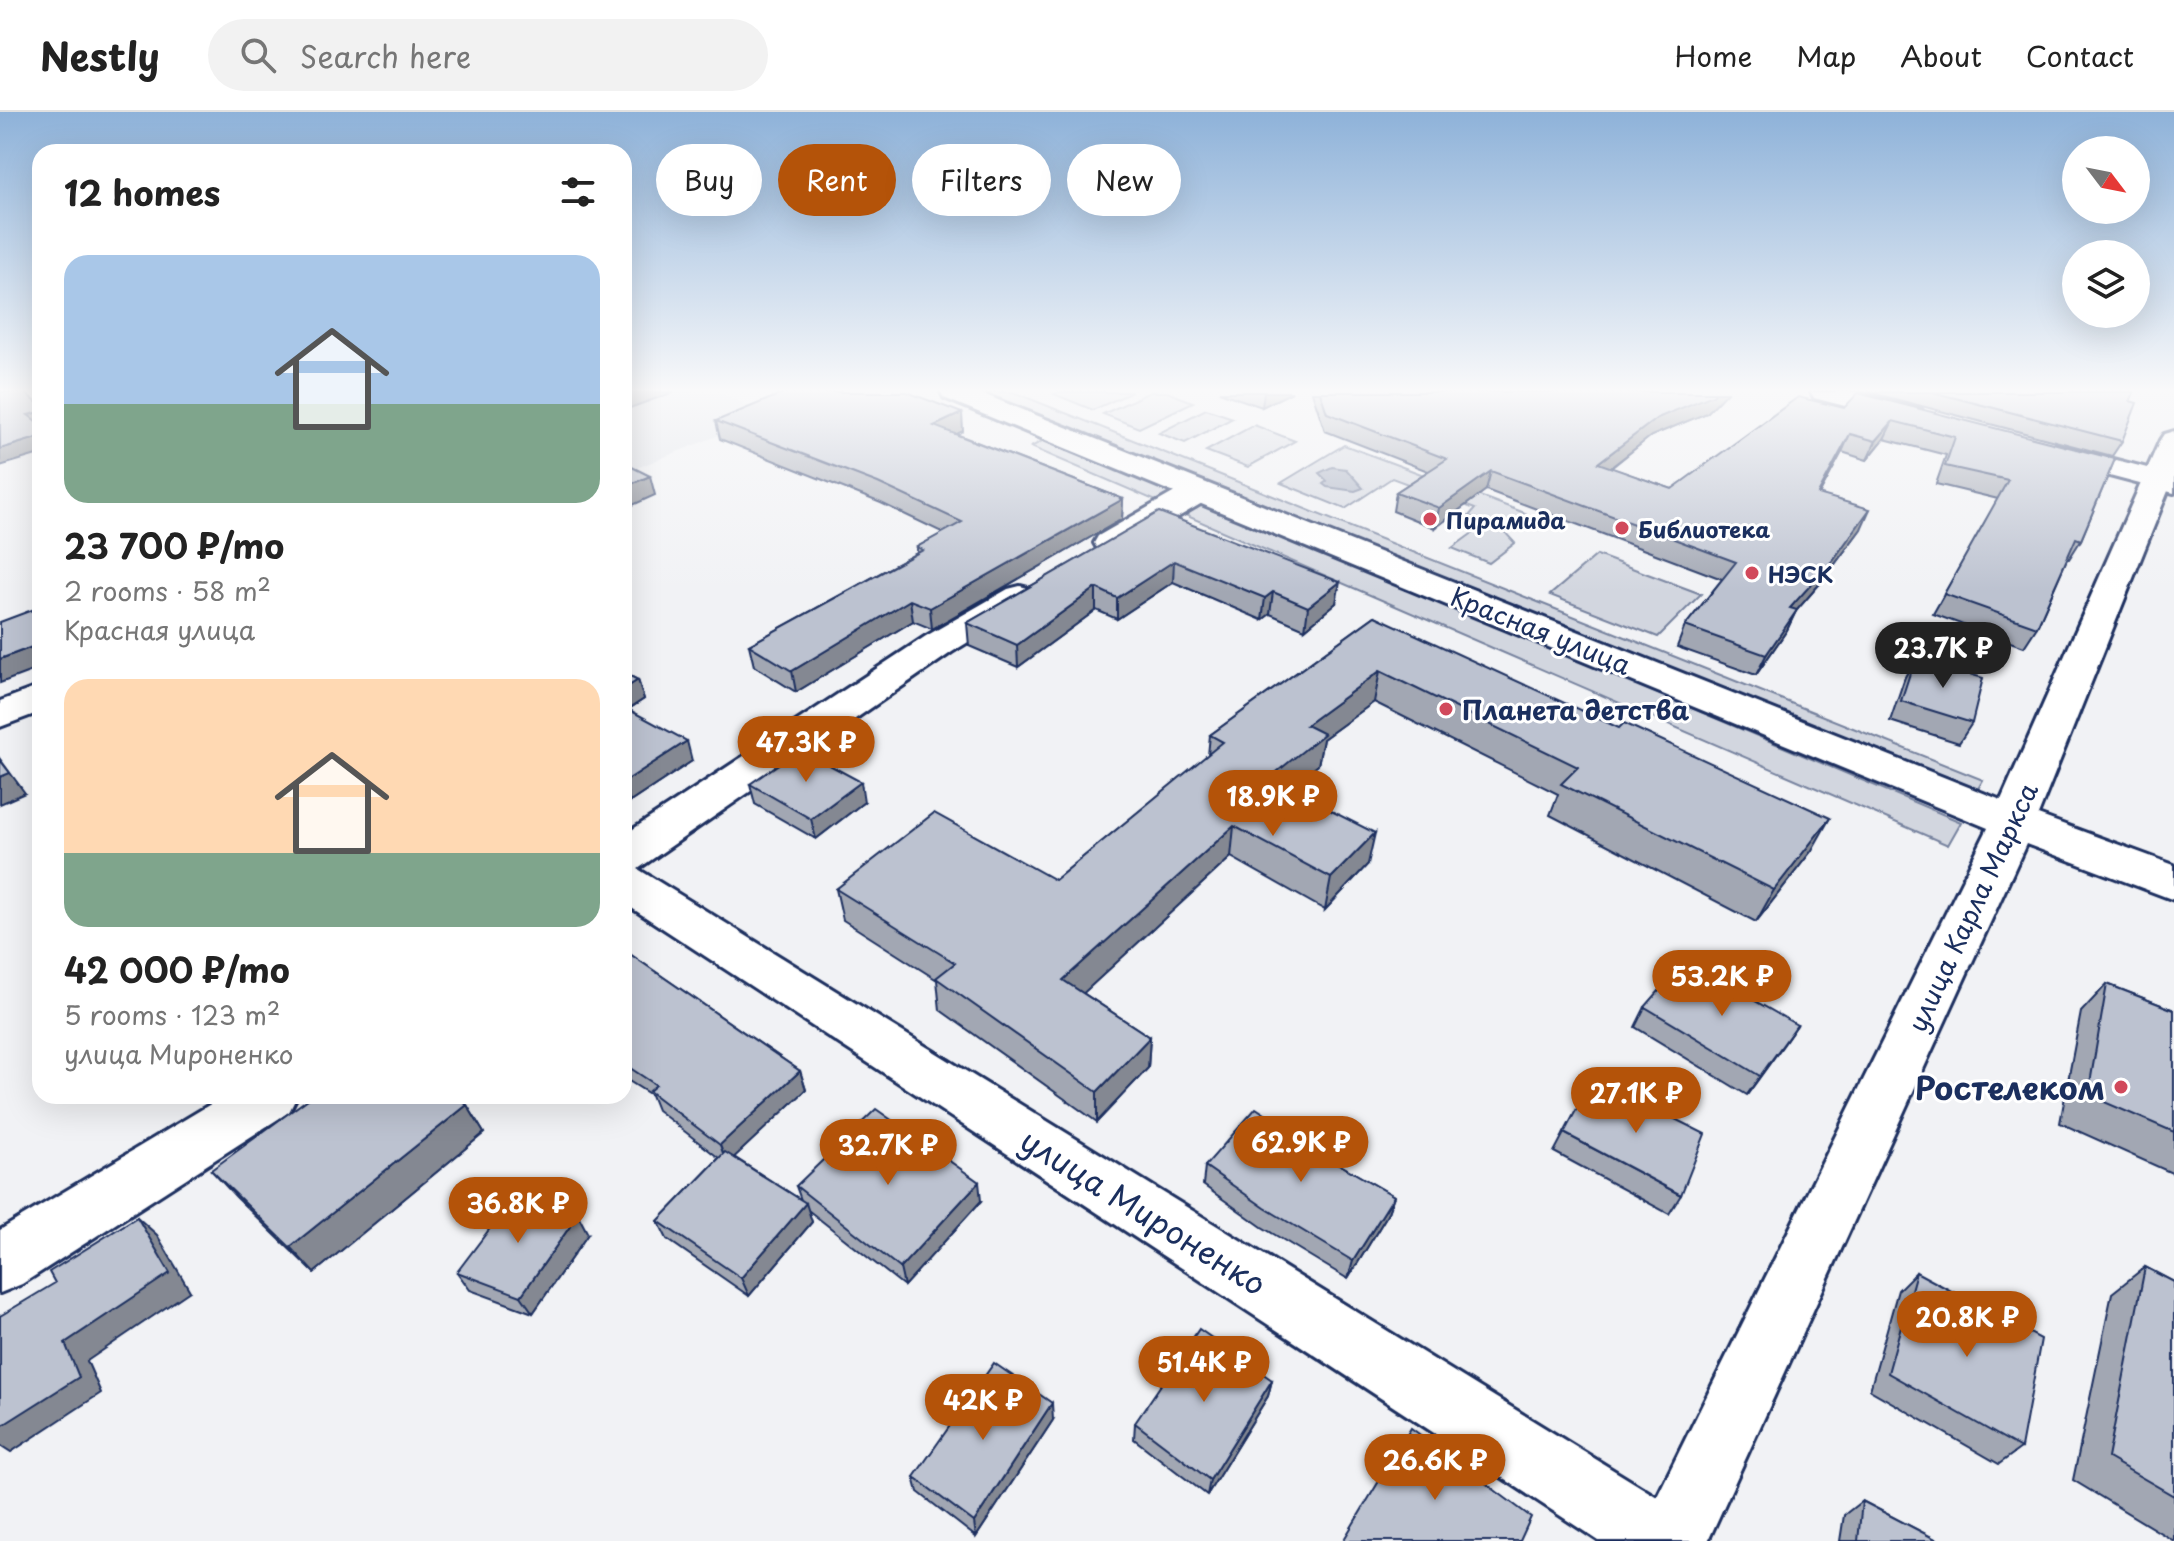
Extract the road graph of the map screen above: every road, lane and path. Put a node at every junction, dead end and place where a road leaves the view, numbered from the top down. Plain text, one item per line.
1 (1117, 459) edge
2 (2076, 459) edge
3 (2170, 459) edge
4 (2166, 482) edge
5 (1198, 492) junction
6 (1086, 558) edge
7 (1046, 581) edge
8 (32, 701) edge
9 (0, 715) edge
10 (2014, 821) junction
11 (632, 852) edge
12 (2174, 883) edge
13 (632, 886) edge
14 (257, 1104) edge
15 (0, 1264) edge
16 (1663, 1541) edge
17 (1671, 1541) edge

1 - 5 main road, Красная улица
2 - 4 main road
3 - 4 main road, улица Карла Маркса
4 - 10 main road, улица Карла Маркса
5 - 6 main road
5 - 10 main road, Красная улица
7 - 11 main road
8 - 9 main road
10 - 12 main road, Красная улица
10 - 17 main road, улица Карла Маркса
13 - 16 main road, улица Мироненко
14 - 15 main road

